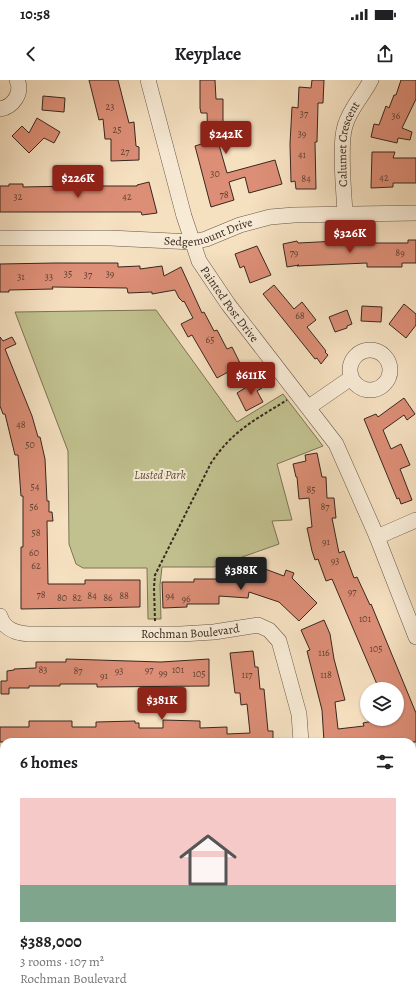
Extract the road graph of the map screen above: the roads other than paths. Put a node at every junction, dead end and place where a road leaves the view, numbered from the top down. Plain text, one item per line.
1 (17, 80) edge
2 (148, 80) edge
3 (371, 80) edge
4 (0, 109) edge
5 (416, 213) edge
6 (345, 214) junction
7 (0, 238) edge
8 (193, 242) junction
9 (351, 378) dead end
10 (309, 407) junction
11 (416, 520) edge
12 (377, 537) junction
13 (0, 616) edge
14 (416, 637) edge
15 (301, 738) edge

1 - 4 street
2 - 8 street, Painted Post Drive
3 - 6 street, Calumet Crescent
5 - 6 street, Sedgemount Drive
6 - 8 street, Sedgemount Drive
7 - 8 street, Sedgemount Drive
8 - 10 street, Painted Post Drive
9 - 10 street
10 - 12 street, Painted Post Drive
11 - 12 street
12 - 14 street, Painted Post Drive
13 - 15 street, Rochman Boulevard

